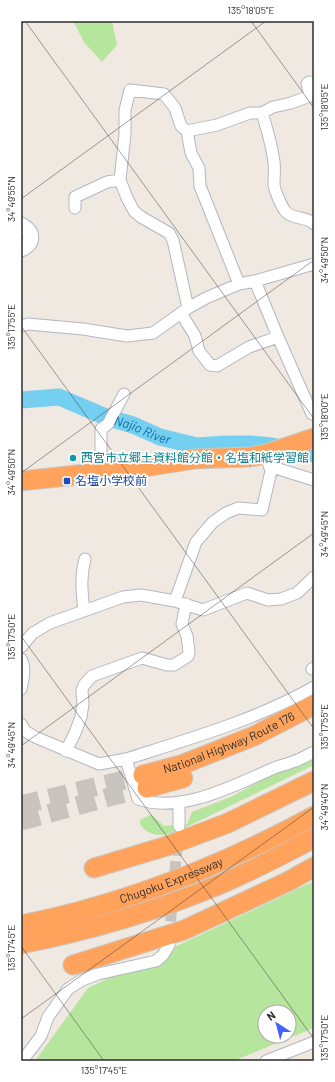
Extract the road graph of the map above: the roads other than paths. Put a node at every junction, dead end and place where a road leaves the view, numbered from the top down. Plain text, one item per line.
1 (314, 82) edge
2 (262, 114) junction
3 (187, 131) junction
4 (120, 180) junction
5 (75, 208) dead end
6 (314, 224) edge
7 (21, 225) edge
8 (21, 249) edge
9 (314, 265) edge
10 (255, 281) junction
11 (239, 284) junction
12 (184, 311) junction
13 (21, 326) edge
14 (278, 337) junction
15 (124, 394) dead end
16 (310, 397) edge
17 (314, 413) edge
18 (314, 438) edge
19 (268, 460) junction
20 (101, 473) junction
21 (314, 480) edge
22 (21, 481) edge
23 (85, 559) dead end
24 (314, 577) edge
25 (181, 603) junction
26 (84, 611) junction
27 (21, 647) edge
28 (21, 659) edge
29 (314, 687) edge
30 (21, 689) edge
31 (314, 705) edge
32 (314, 720) edge
33 (21, 724) edge
34 (66, 750) junction
35 (314, 752) edge
36 (126, 759) junction
37 (314, 781) edge
38 (179, 802) junction
39 (314, 816) edge
40 (179, 826) tunnel mouth
41 (314, 838) edge
42 (314, 867) edge
43 (94, 868) dead end
44 (21, 925) edge
45 (21, 944) edge
46 (168, 945) tunnel mouth
47 (73, 965) dead end
48 (314, 1042) edge
49 (22, 1061) edge
50 (266, 1061) edge

1 - 2 street
2 - 3 street
2 - 6 street
3 - 4 street
3 - 11 street
4 - 5 street
4 - 12 street
7 - 8 street
9 - 10 street
10 - 11 street
10 - 14 street
11 - 12 street
12 - 13 street
12 - 14 street
14 - 16 street
15 - 20 street
16 - 17 street
18 - 19 highway
19 - 20 highway
19 - 21 street
19 - 25 street
20 - 22 highway
23 - 26 street
24 - 25 street
25 - 26 street
25 - 34 street
26 - 27 street
28 - 30 street
29 - 36 street
31 - 32 highway, National Highway Route 176
33 - 34 street
34 - 36 street
35 - 38 street
36 - 38 street
37 - 43 highway
38 - 40 street
39 - 44 highway, Chugoku Expressway
41 - 45 highway, Chugoku Expressway
42 - 47 highway
46 - 49 street
48 - 50 street

